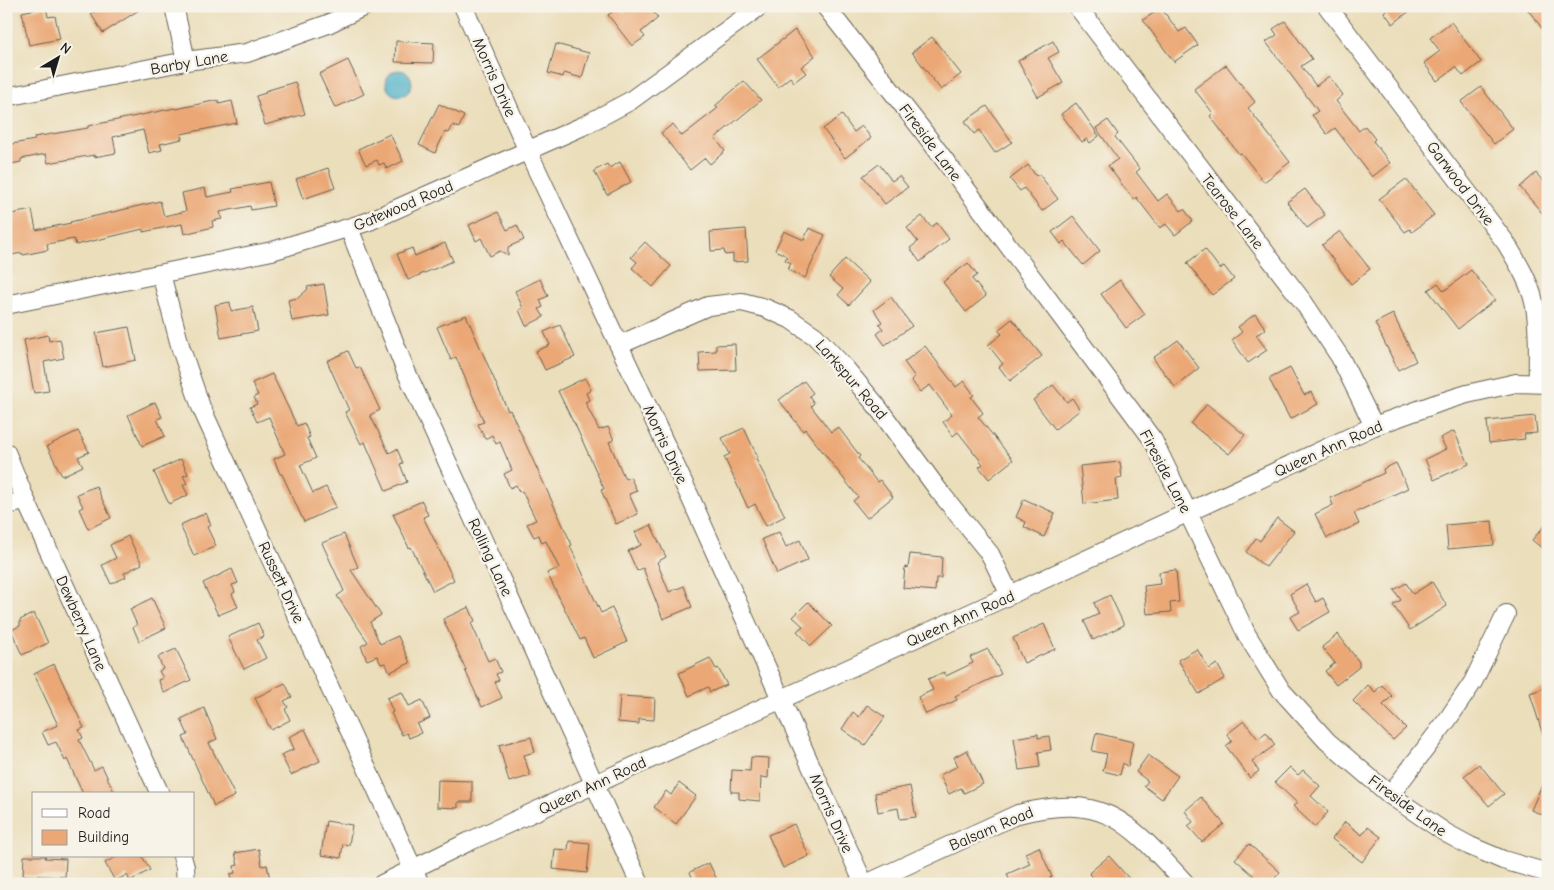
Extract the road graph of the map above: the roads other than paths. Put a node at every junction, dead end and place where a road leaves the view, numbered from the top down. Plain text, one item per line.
1 (174, 6) edge
2 (365, 6) edge
3 (463, 6) edge
4 (760, 6) edge
5 (825, 6) edge
6 (1077, 6) edge
7 (1327, 6) edge
8 (186, 61) junction
9 (6, 97) edge
10 (528, 151) junction
11 (349, 228) junction
12 (161, 274) junction
13 (6, 305) edge
14 (619, 345) junction
15 (1543, 384) edge
16 (1374, 426) junction
17 (6, 452) edge
18 (26, 501) junction
19 (6, 505) edge
20 (1188, 512) junction
21 (1010, 595) junction
22 (1506, 614) dead end
23 (781, 699) junction
24 (595, 784) junction
25 (159, 792) edge
26 (1390, 795) junction
27 (183, 858) edge
28 (1548, 873) edge
29 (417, 876) edge
30 (186, 884) edge
31 (382, 884) edge
32 (640, 884) edge
33 (865, 884) edge
34 (1186, 884) edge

1 - 8 street
2 - 8 street, Barby Lane
3 - 10 street, Morris Drive
4 - 10 street, Gatewood Road
5 - 20 street, Fireside Lane
6 - 16 street, Tearose Lane
7 - 15 street, Garwood Drive
8 - 9 street, Barby Lane
10 - 11 street, Gatewood Road
10 - 14 street, Morris Drive
11 - 12 street, Gatewood Road
11 - 24 street, Rolling Lane
12 - 13 street, Gatewood Road
12 - 29 street, Russett Drive
14 - 21 street, Larkspur Road
14 - 23 street, Morris Drive
15 - 16 street, Queen Ann Road
16 - 20 street, Queen Ann Road
17 - 18 street, Dewberry Lane
18 - 19 street
18 - 25 street, Dewberry Lane
20 - 21 street, Queen Ann Road
20 - 26 street, Fireside Lane
21 - 23 street, Queen Ann Road
22 - 26 street
23 - 24 street, Queen Ann Road
23 - 33 street, Morris Drive
24 - 29 street, Queen Ann Road
24 - 32 street, Rolling Lane
26 - 28 street, Fireside Lane
27 - 30 street
29 - 31 street, Queen Ann Road
33 - 34 street, Balsam Road

